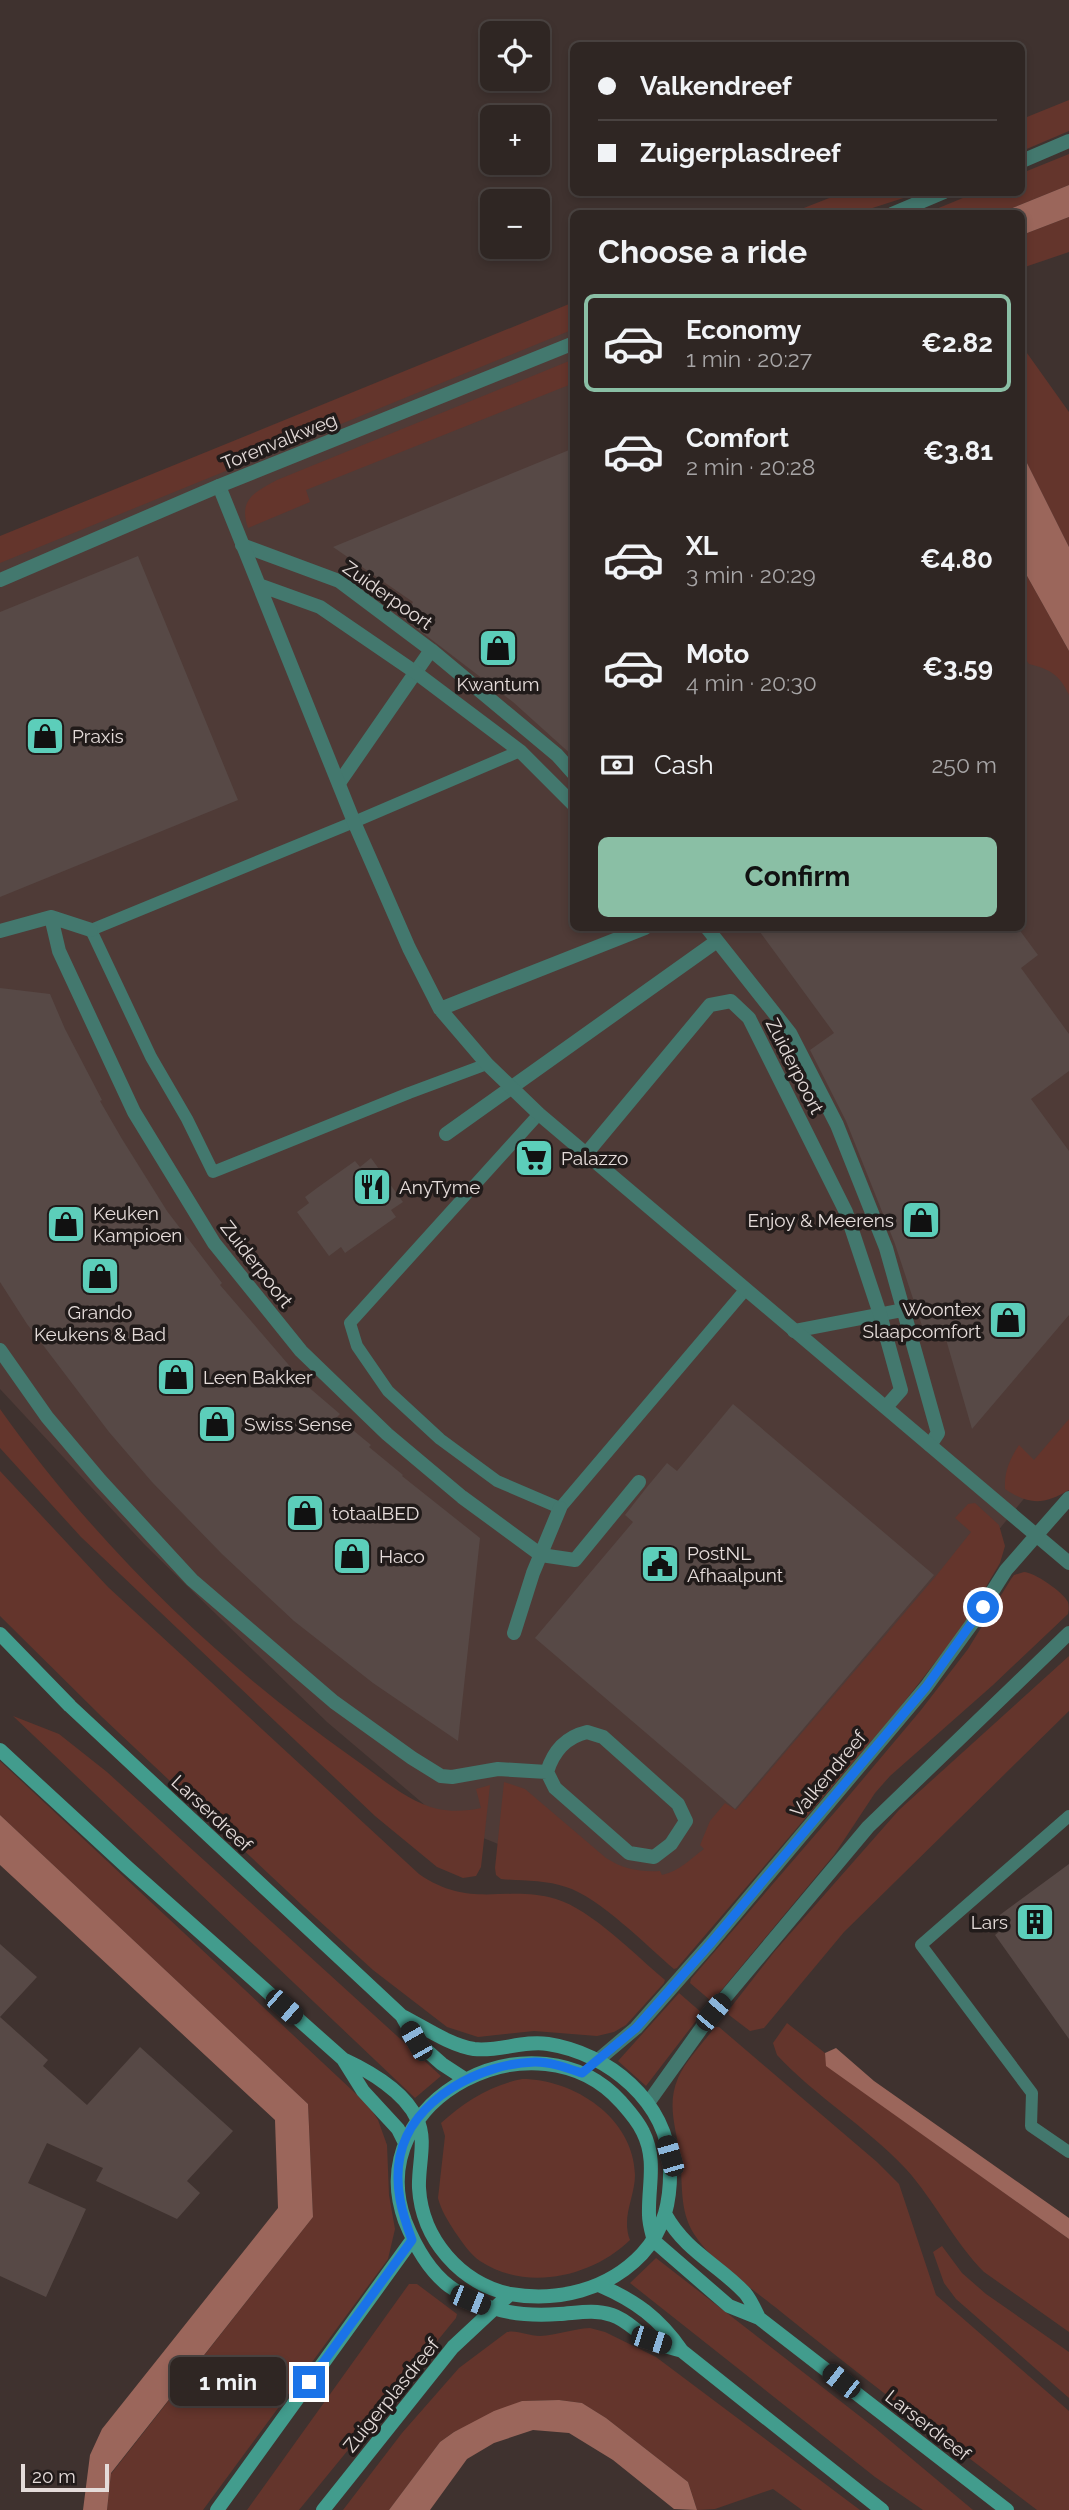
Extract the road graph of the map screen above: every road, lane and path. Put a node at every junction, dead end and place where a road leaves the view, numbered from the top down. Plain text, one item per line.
1 (1069, 141) edge
2 (1025, 160) edge
3 (935, 196) edge
4 (901, 210) edge
5 (570, 345) edge
6 (219, 486) junction
7 (242, 545) junction
8 (0, 580) edge
9 (260, 585) junction
10 (431, 650) junction
11 (415, 672) junction
12 (520, 751) junction
13 (570, 770) edge
14 (339, 783) junction
15 (570, 801) edge
16 (354, 822) junction
17 (51, 916) junction
18 (91, 930) junction
19 (0, 931) edge
20 (637, 931) edge
21 (709, 931) edge
22 (717, 941) junction
23 (440, 1009) junction
24 (486, 1065) junction
25 (512, 1089) junction
26 (539, 1114) junction
27 (446, 1134) dead end
28 (586, 1154) junction
29 (746, 1289) junction
30 (903, 1310) junction
31 (880, 1314) junction
32 (794, 1331) junction
33 (0, 1350) edge
34 (886, 1407) junction
35 (930, 1445) junction
36 (639, 1482) dead end
37 (1069, 1498) edge
38 (560, 1508) junction
39 (1036, 1534) junction
40 (541, 1555) junction
41 (1069, 1563) edge
42 (514, 1633) dead end
43 (1069, 1633) edge
44 (0, 1634) edge
45 (0, 1750) edge
46 (547, 1772) junction
47 (1069, 1816) edge
48 (402, 2016) junction
49 (343, 2059) junction
50 (598, 2060) junction
51 (582, 2073) junction
52 (465, 2079) junction
53 (648, 2103) junction
54 (418, 2120) junction
55 (404, 2141) junction
56 (1069, 2152) edge
57 (665, 2214) junction
58 (412, 2240) junction
59 (654, 2241) junction
60 (599, 2285) junction
61 (510, 2294) junction
62 (494, 2310) junction
63 (759, 2318) junction
64 (682, 2351) junction
65 (217, 2510) edge
66 (323, 2510) edge
67 (881, 2510) edge
68 (1007, 2510) edge

1 - 2 street
3 - 4 street
5 - 6 street, Torenvalkweg
6 - 7 street
6 - 8 street, Torenvalkweg
7 - 9 street
7 - 10 street, Zuiderpoort
9 - 11 street
9 - 14 street
10 - 11 street, Zuiderpoort
10 - 13 street, Zuiderpoort
11 - 12 street
11 - 14 street, Zuiderpoort
12 - 15 street
12 - 16 lane
14 - 16 street
16 - 18 lane
16 - 23 street
17 - 18 street
17 - 19 street
17 - 40 street, Zuiderpoort
18 - 24 lane
20 - 23 street
21 - 22 street, Zuiderpoort
22 - 25 street
22 - 30 street, Zuiderpoort
23 - 24 street
24 - 25 street
25 - 26 street
25 - 27 street
26 - 28 street
26 - 38 lane
28 - 29 street
28 - 31 street, Zuiderpoort
29 - 32 street
29 - 38 lane
30 - 31 street
30 - 35 street, Zuiderpoort
31 - 32 street
31 - 34 street, Zuiderpoort
32 - 34 street
33 - 46 street
34 - 35 street
35 - 39 street
36 - 40 street, Zuiderpoort
37 - 39 street, Valkendreef
38 - 40 street
39 - 41 street
39 - 50 street, Valkendreef
40 - 42 street
43 - 53 street
44 - 48 main road, Larserdreef
45 - 49 main road
46 - 46 street
47 - 56 lane
48 - 50 main road, Larserdreef
48 - 52 main road, Larserdreef
49 - 54 main road
49 - 55 main road
50 - 51 main road
50 - 53 main road
51 - 52 main road
51 - 59 main road
52 - 54 main road
53 - 57 main road
54 - 55 main road
54 - 61 main road
55 - 58 main road
57 - 59 main road
57 - 63 main road, Larserdreef
58 - 62 main road
58 - 65 main road
59 - 60 main road
59 - 63 main road, Larserdreef
60 - 61 main road
60 - 64 main road
61 - 62 main road, Zuigerplasdreef
62 - 64 main road
62 - 66 main road, Zuigerplasdreef
63 - 68 main road, Larserdreef
64 - 67 main road

